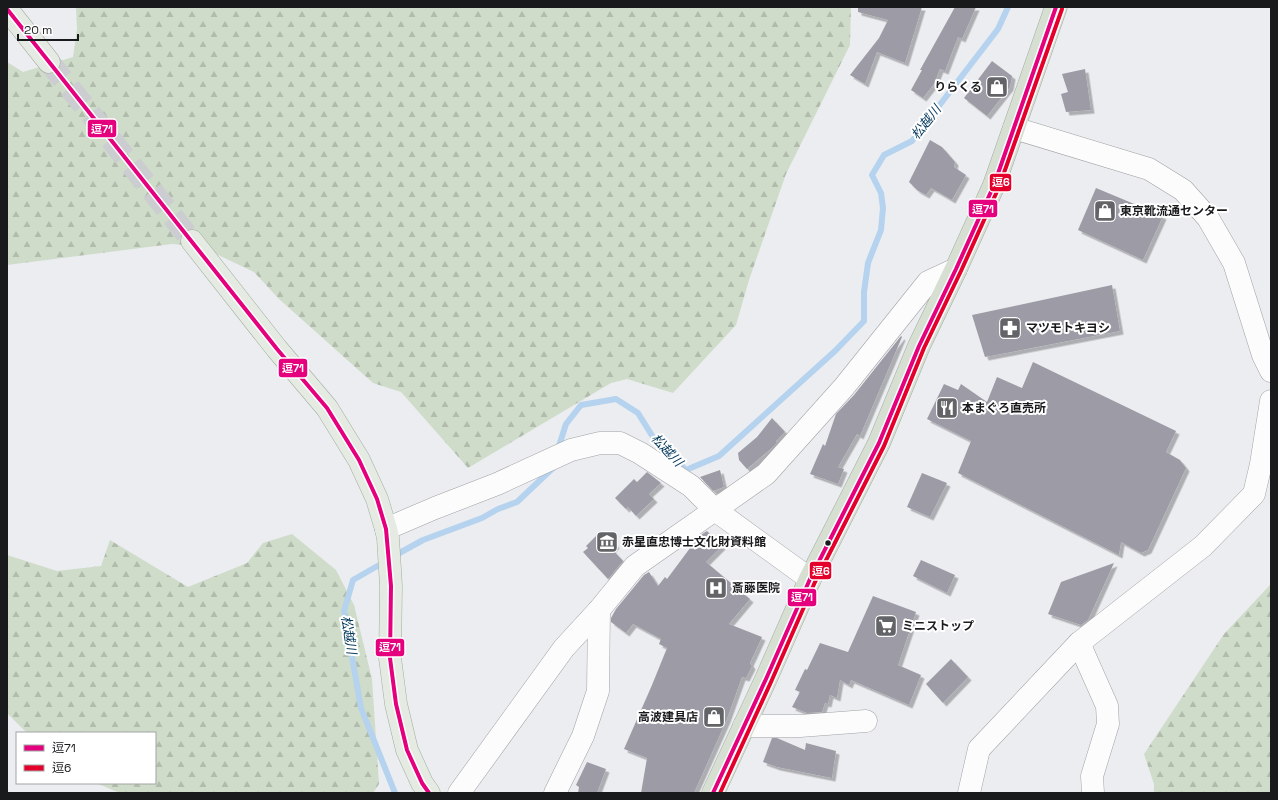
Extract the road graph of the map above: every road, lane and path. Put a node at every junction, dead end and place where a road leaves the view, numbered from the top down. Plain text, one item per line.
1 (1056, 7) edge
2 (9, 13) edge
3 (49, 62) tunnel mouth
4 (1014, 128) junction
5 (192, 240) tunnel mouth
6 (956, 269) junction
7 (1271, 371) edge
8 (1271, 401) edge
9 (715, 510) junction
10 (387, 533) junction
11 (810, 579) junction
12 (599, 610) junction
13 (1079, 643) junction
14 (866, 721) dead end
15 (744, 726) junction
16 (429, 793) edge
17 (459, 793) edge
18 (555, 793) edge
19 (713, 793) edge
20 (969, 793) edge
21 (1093, 793) edge

1 - 4 highway
2 - 3 main road
4 - 6 highway
4 - 7 street
5 - 10 main road
6 - 9 street
6 - 11 highway
8 - 13 street
9 - 10 street
9 - 11 street
9 - 12 street
10 - 16 main road
11 - 15 highway
12 - 17 street
12 - 18 street
13 - 20 street
13 - 21 street
14 - 15 street
15 - 19 highway

